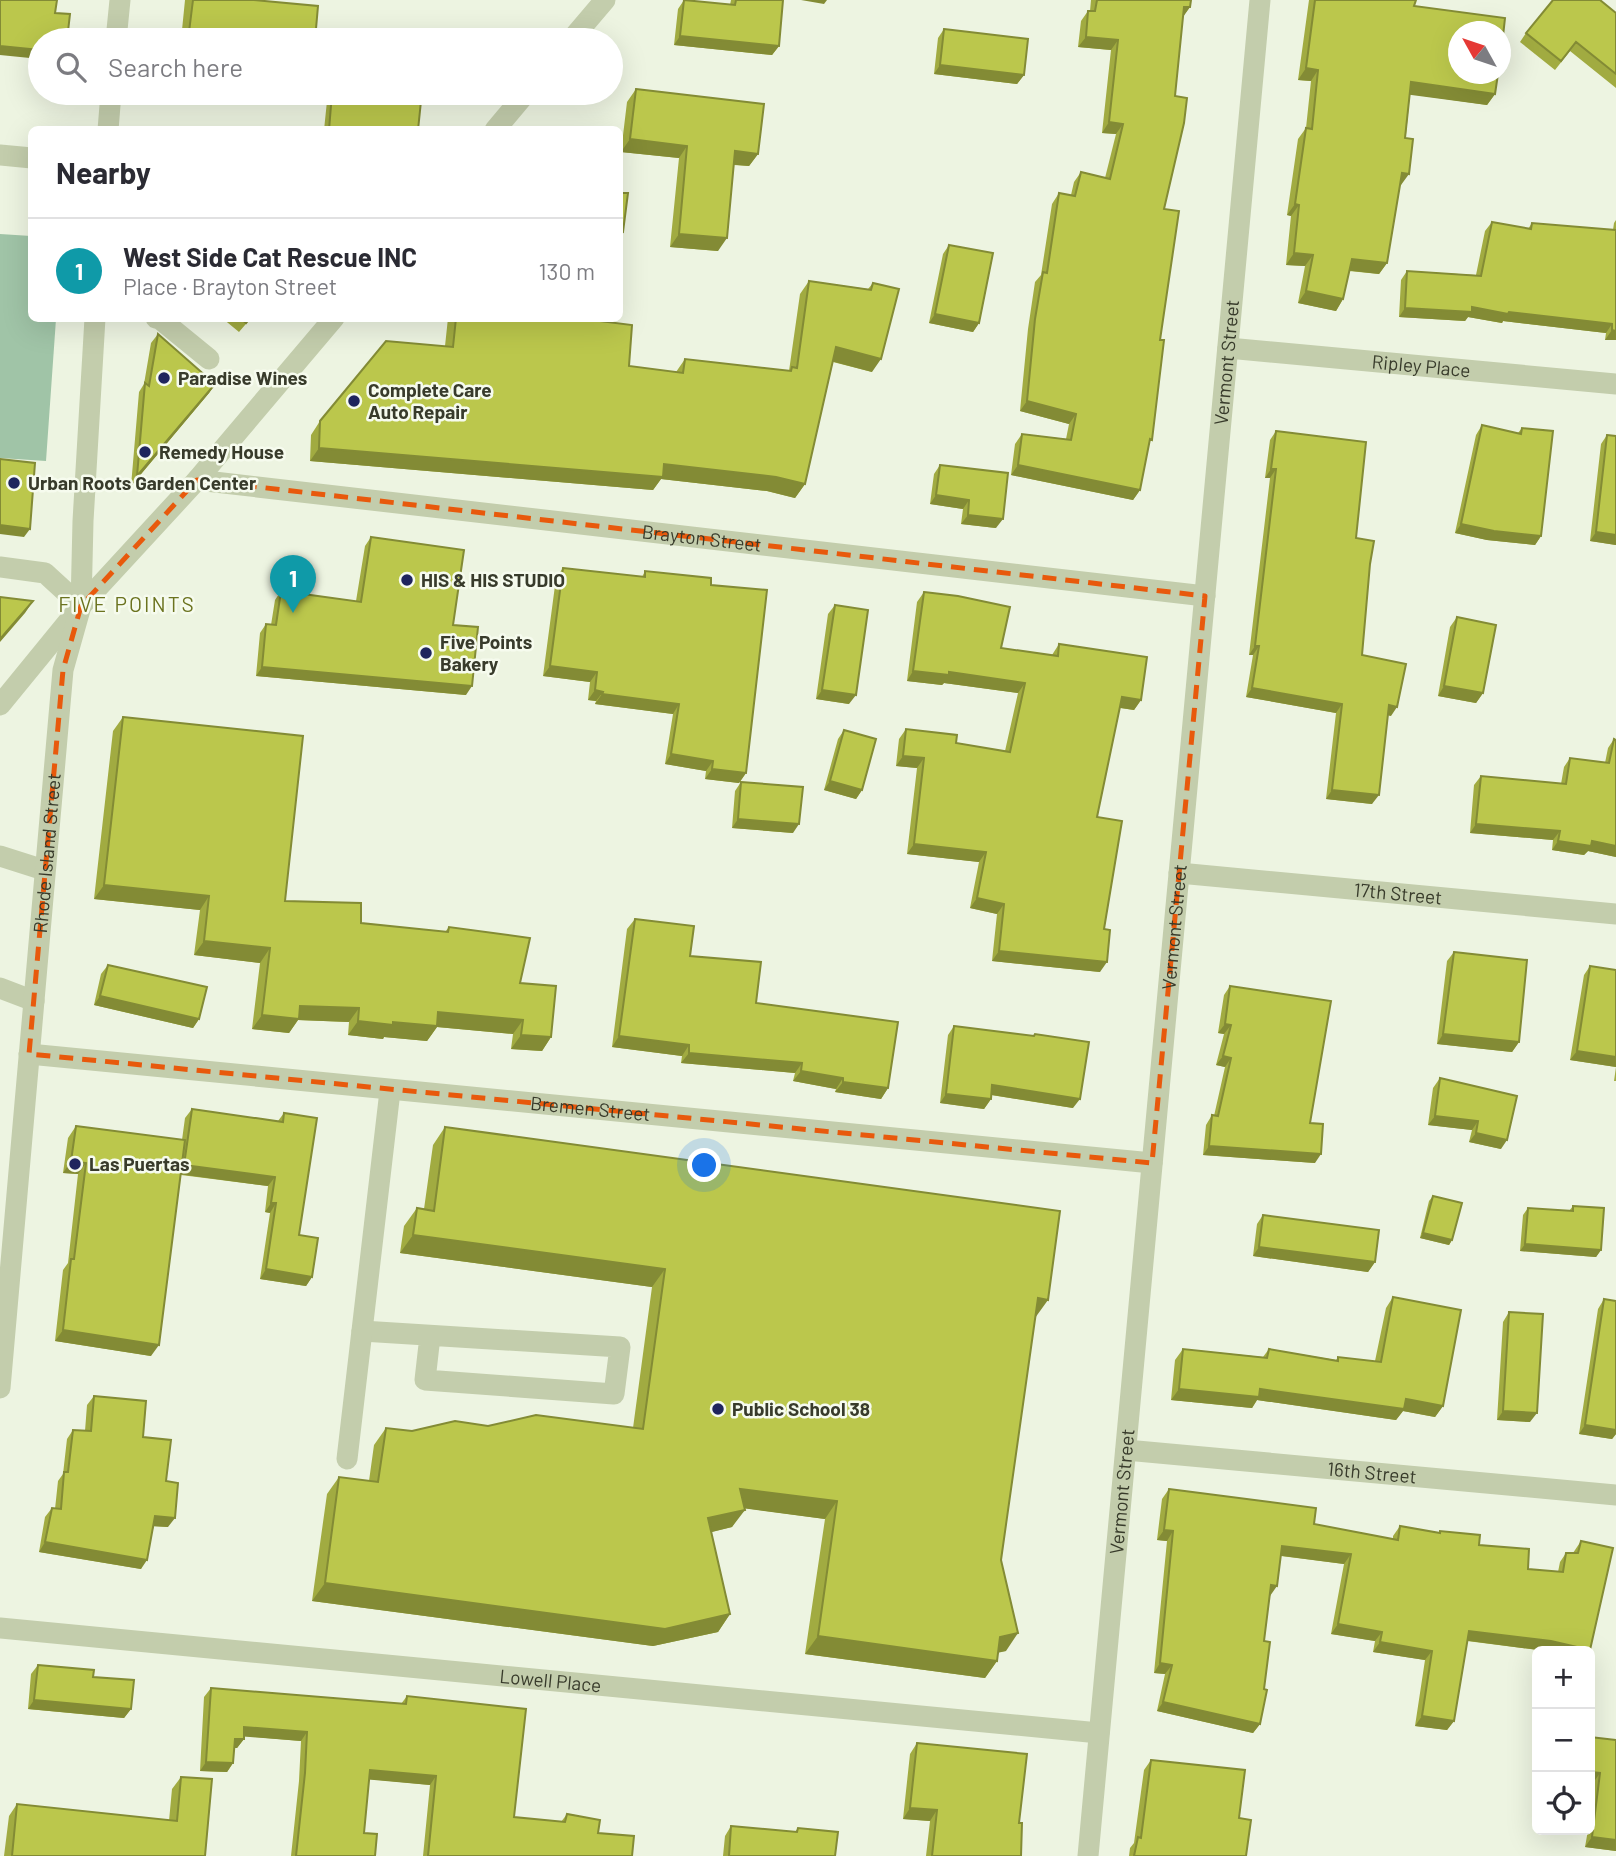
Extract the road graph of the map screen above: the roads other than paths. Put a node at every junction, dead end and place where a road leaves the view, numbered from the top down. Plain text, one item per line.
1 (120, 0) edge
2 (605, 0) edge
3 (1260, 0) edge
4 (117, 28) edge
5 (581, 28) edge
6 (110, 105) edge
7 (516, 105) edge
8 (108, 126) edge
9 (498, 126) edge
10 (0, 155) edge
11 (28, 158) edge
12 (95, 322) edge
13 (164, 322) edge
14 (331, 322) edge
15 (1228, 348) junction
16 (209, 359) dead end
17 (1616, 384) edge
18 (197, 480) junction
19 (0, 567) edge
20 (1205, 596) junction
21 (81, 606) junction
22 (0, 705) edge
23 (0, 862) edge
24 (44, 870) junction
25 (1179, 873) junction
26 (1616, 914) edge
27 (0, 988) edge
28 (34, 1001) junction
29 (29, 1054) junction
30 (390, 1091) junction
31 (1152, 1163) junction
32 (362, 1331) junction
33 (430, 1336) junction
34 (0, 1388) edge
35 (1126, 1450) junction
36 (347, 1460) dead end
37 (1616, 1495) edge
38 (0, 1628) edge
39 (1099, 1733) junction
40 (1088, 1856) edge

1 - 4 street
2 - 5 street
3 - 15 street, Vermont Street
6 - 8 street
7 - 9 street
10 - 11 street
12 - 21 street, Rhode Island Street
13 - 16 street
14 - 18 street
15 - 17 street, Ripley Place
15 - 20 street, Vermont Street
18 - 20 street, Brayton Street
18 - 21 street
19 - 21 street
20 - 25 street, Vermont Street
21 - 22 street
21 - 24 street, Rhode Island Street
23 - 24 street
24 - 28 street, Rhode Island Street
25 - 26 street, 17th Street
25 - 31 street, Vermont Street
27 - 28 street
28 - 29 street, Rhode Island Street
29 - 30 street, Bremen Street
29 - 34 street, Rhode Island Street
30 - 31 street, Bremen Street
30 - 32 street
31 - 35 street, Vermont Street
32 - 33 street
32 - 36 street
33 - 33 street
35 - 37 street, 16th Street
35 - 39 street, Vermont Street
38 - 39 street, Lowell Place
39 - 40 street, Vermont Street

